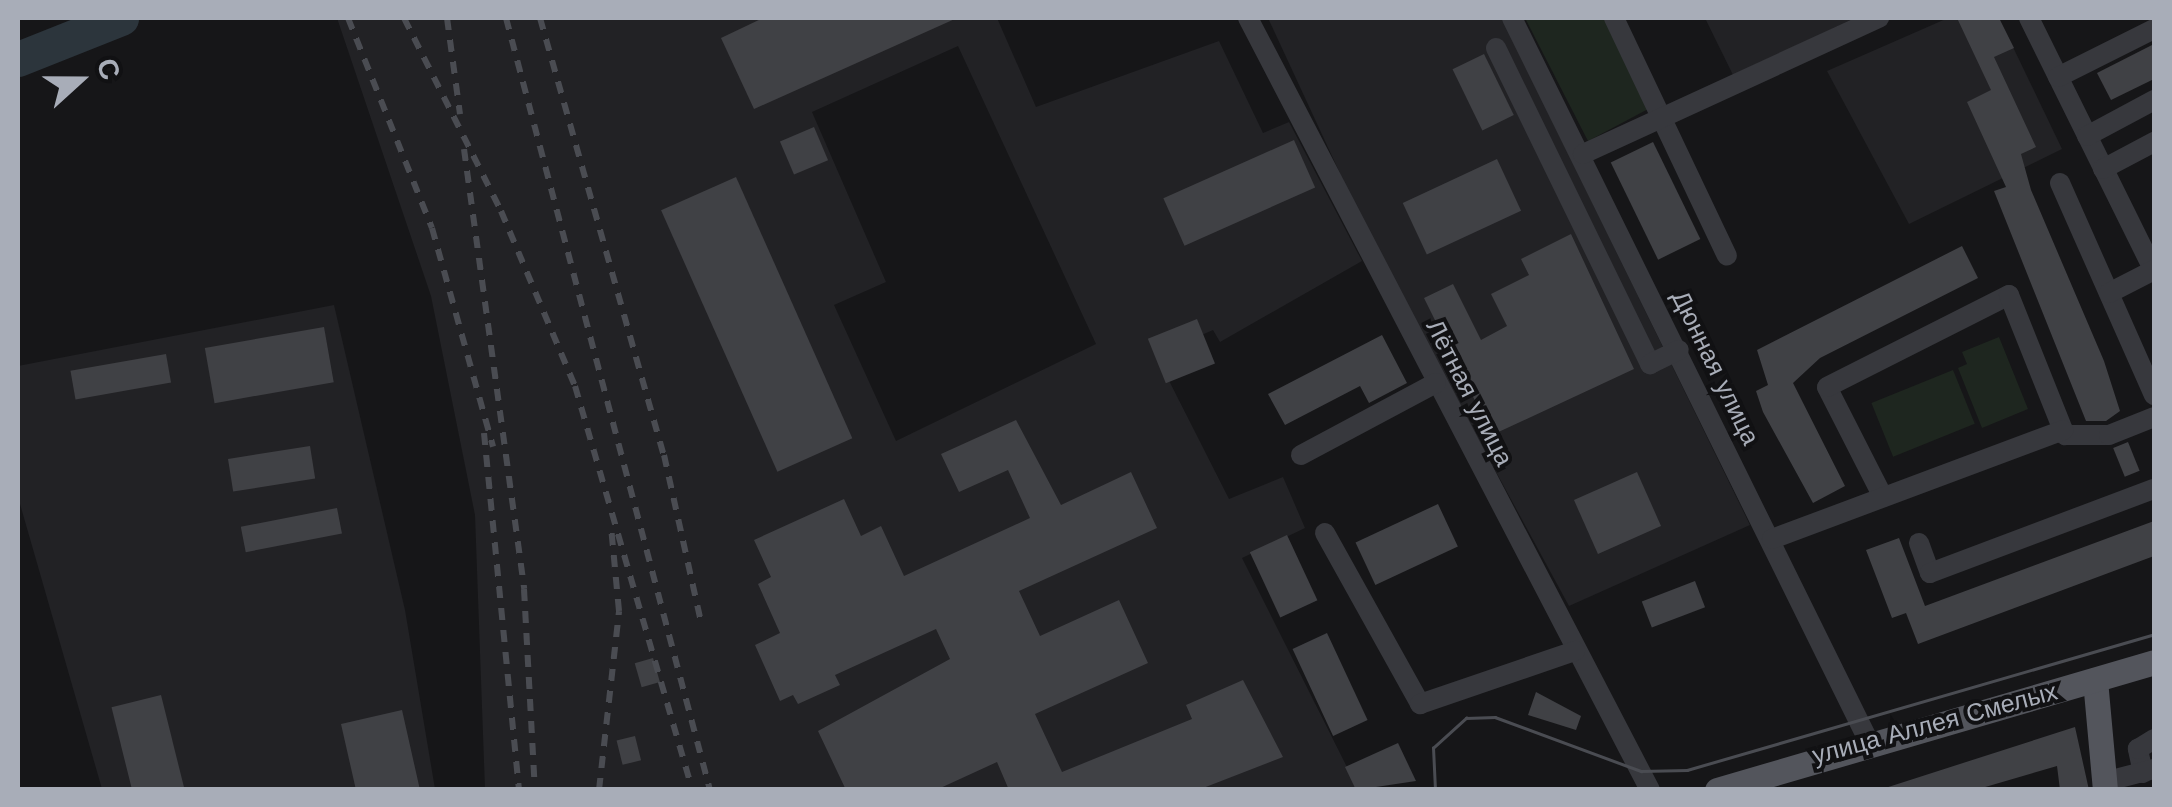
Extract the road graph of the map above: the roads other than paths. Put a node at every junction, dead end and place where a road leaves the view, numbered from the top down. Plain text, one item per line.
1 (1248, 18) edge
2 (1512, 18) edge
3 (1614, 18) edge
4 (2030, 18) edge
5 (1871, 19) edge
6 (2154, 29) edge
7 (1496, 48) dead end
8 (2058, 77) junction
9 (2154, 100) edge
10 (1661, 118) junction
11 (2087, 136) junction
12 (2154, 142) edge
13 (1583, 154) junction
14 (2103, 169) junction
15 (2060, 183) dead end
16 (1726, 256) dead end
17 (2154, 270) edge
18 (2109, 293) junction
19 (1678, 350) junction
20 (1436, 383) junction
21 (2154, 395) edge
22 (2154, 417) edge
23 (2063, 430) junction
24 (1301, 455) dead end
25 (2154, 488) edge
26 (1883, 497) junction
27 (1325, 533) dead end
28 (1772, 539) junction
29 (1919, 542) dead end
30 (1574, 651) junction
31 (2154, 662) edge
32 (2095, 680) junction
33 (2154, 740) edge
34 (1868, 742) junction
35 (2149, 771) edge
36 (2104, 786) edge
37 (1650, 790) edge
38 (1717, 790) edge

1 - 20 street, Лётная улица
2 - 13 street, Дюнная улица
3 - 10 street
4 - 8 street
5 - 10 street
6 - 8 street
7 - 19 street
8 - 11 street
9 - 11 street
10 - 13 street
10 - 16 street
11 - 14 street
12 - 14 street
13 - 19 street, Дюнная улица
14 - 17 street
15 - 18 street
17 - 18 street
18 - 21 street
19 - 28 street, Дюнная улица
20 - 24 street
20 - 30 street, Лётная улица
22 - 23 street
23 - 26 street
23 - 26 street
25 - 29 street
26 - 28 street
27 - 30 street
28 - 34 street, Дюнная улица
30 - 37 street, Лётная улица
31 - 32 main road, улица Аллея Смелых
32 - 34 main road, улица Аллея Смелых
32 - 36 main road
33 - 35 street
34 - 38 main road, улица Аллея Смелых
35 - 36 street

